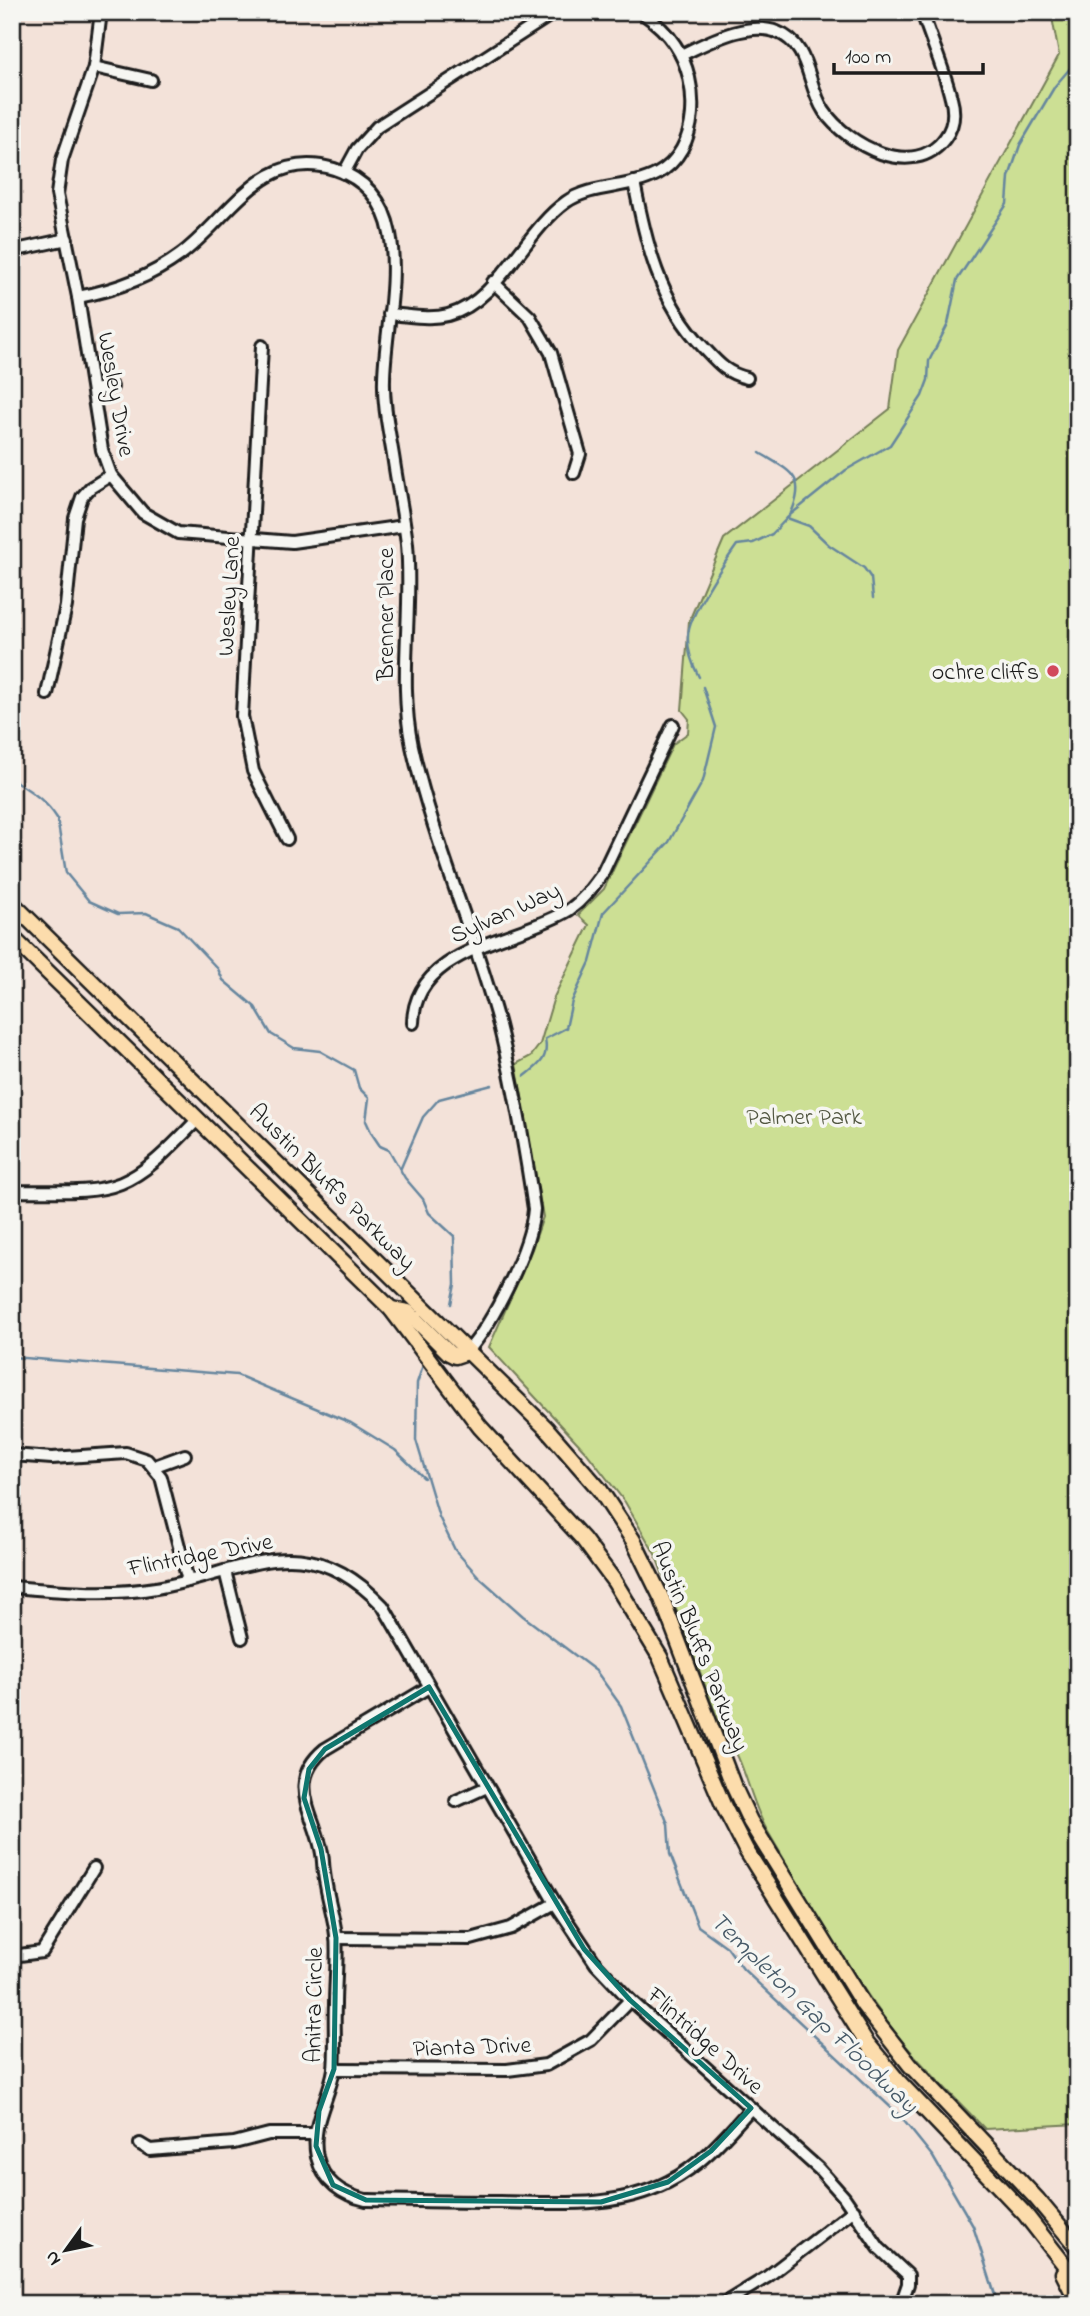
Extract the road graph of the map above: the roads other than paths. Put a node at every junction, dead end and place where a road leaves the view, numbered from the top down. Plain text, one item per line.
1 (101, 12) edge
2 (555, 12) edge
3 (641, 12) edge
4 (922, 12) edge
5 (681, 55) junction
6 (94, 67) junction
7 (151, 80) dead end
8 (344, 173) junction
9 (634, 182) junction
10 (67, 239) junction
11 (12, 251) edge
12 (493, 282) junction
13 (78, 297) junction
14 (389, 314) junction
15 (262, 346) dead end
16 (747, 378) dead end
17 (112, 387) dead end
18 (93, 390) junction
19 (574, 472) dead end
20 (111, 475) junction
21 (404, 526) junction
22 (252, 540) junction
23 (47, 694) dead end
24 (673, 725) dead end
25 (287, 839) dead end
26 (12, 902) edge
27 (12, 937) edge
28 (475, 950) junction
29 (413, 1023) dead end
30 (198, 1119) junction
31 (12, 1191) edge
32 (391, 1309) junction
33 (467, 1352) junction
34 (12, 1455) edge
35 (185, 1455) dead end
36 (155, 1466) junction
37 (225, 1571) junction
38 (188, 1581) junction
39 (12, 1587) edge
40 (242, 1638) dead end
41 (429, 1687) junction
42 (487, 1787) junction
43 (456, 1801) dead end
44 (94, 1868) dead end
45 (555, 1903) junction
46 (336, 1938) junction
47 (12, 1956) edge
48 (630, 2000) junction
49 (334, 2069) junction
50 (751, 2108) junction
51 (316, 2134) junction
52 (140, 2144) dead end
53 (854, 2210) junction
54 (1040, 2232) junction
55 (1078, 2246) edge
56 (1078, 2282) edge
57 (1078, 2303) edge
58 (723, 2304) edge
59 (901, 2304) edge

1 - 6 street, Wesley Drive
2 - 8 street
3 - 5 street
4 - 5 street
5 - 9 street
6 - 7 street
6 - 10 street, Wesley Drive
8 - 13 street, Brenner Place
8 - 14 street, Brenner Place
9 - 12 street
9 - 16 street
10 - 11 street
10 - 13 street, Wesley Drive
12 - 14 street
12 - 19 street
13 - 18 street, Wesley Drive
14 - 21 street, Brenner Place
15 - 22 street, Wesley Lane
17 - 18 street
18 - 20 street, Wesley Drive
20 - 22 street, Wesley Drive
20 - 23 street
21 - 22 street, Wesley Drive
21 - 28 street, Brenner Place
22 - 25 street, Wesley Lane
24 - 28 street, Sylvan Way
26 - 33 main road, Austin Bluffs Parkway
27 - 30 main road, Austin Bluffs Parkway
28 - 29 street, Sylvan Way
28 - 33 street, Brenner Place
30 - 31 street
30 - 32 main road, Austin Bluffs Parkway
32 - 33 main road
32 - 54 main road, Austin Bluffs Parkway
33 - 55 main road, Austin Bluffs Parkway
34 - 36 street
35 - 36 street
36 - 38 street
37 - 38 street, Flintridge Drive
37 - 40 street
37 - 41 street, Flintridge Drive
38 - 39 street, Flintridge Drive
41 - 42 street, Flintridge Drive
41 - 46 street, Anitra Circle
42 - 43 street
42 - 45 street, Flintridge Drive
44 - 47 street
45 - 46 street
45 - 48 street, Flintridge Drive
46 - 49 street, Anitra Circle
48 - 49 street, Pianta Drive
48 - 50 street, Flintridge Drive
49 - 51 street, Anitra Circle
50 - 51 street, Anitra Circle
50 - 53 street, Flintridge Drive
51 - 52 street
53 - 58 street
53 - 59 street, Flintridge Drive
54 - 56 main road, Austin Bluffs Parkway
54 - 57 main road

